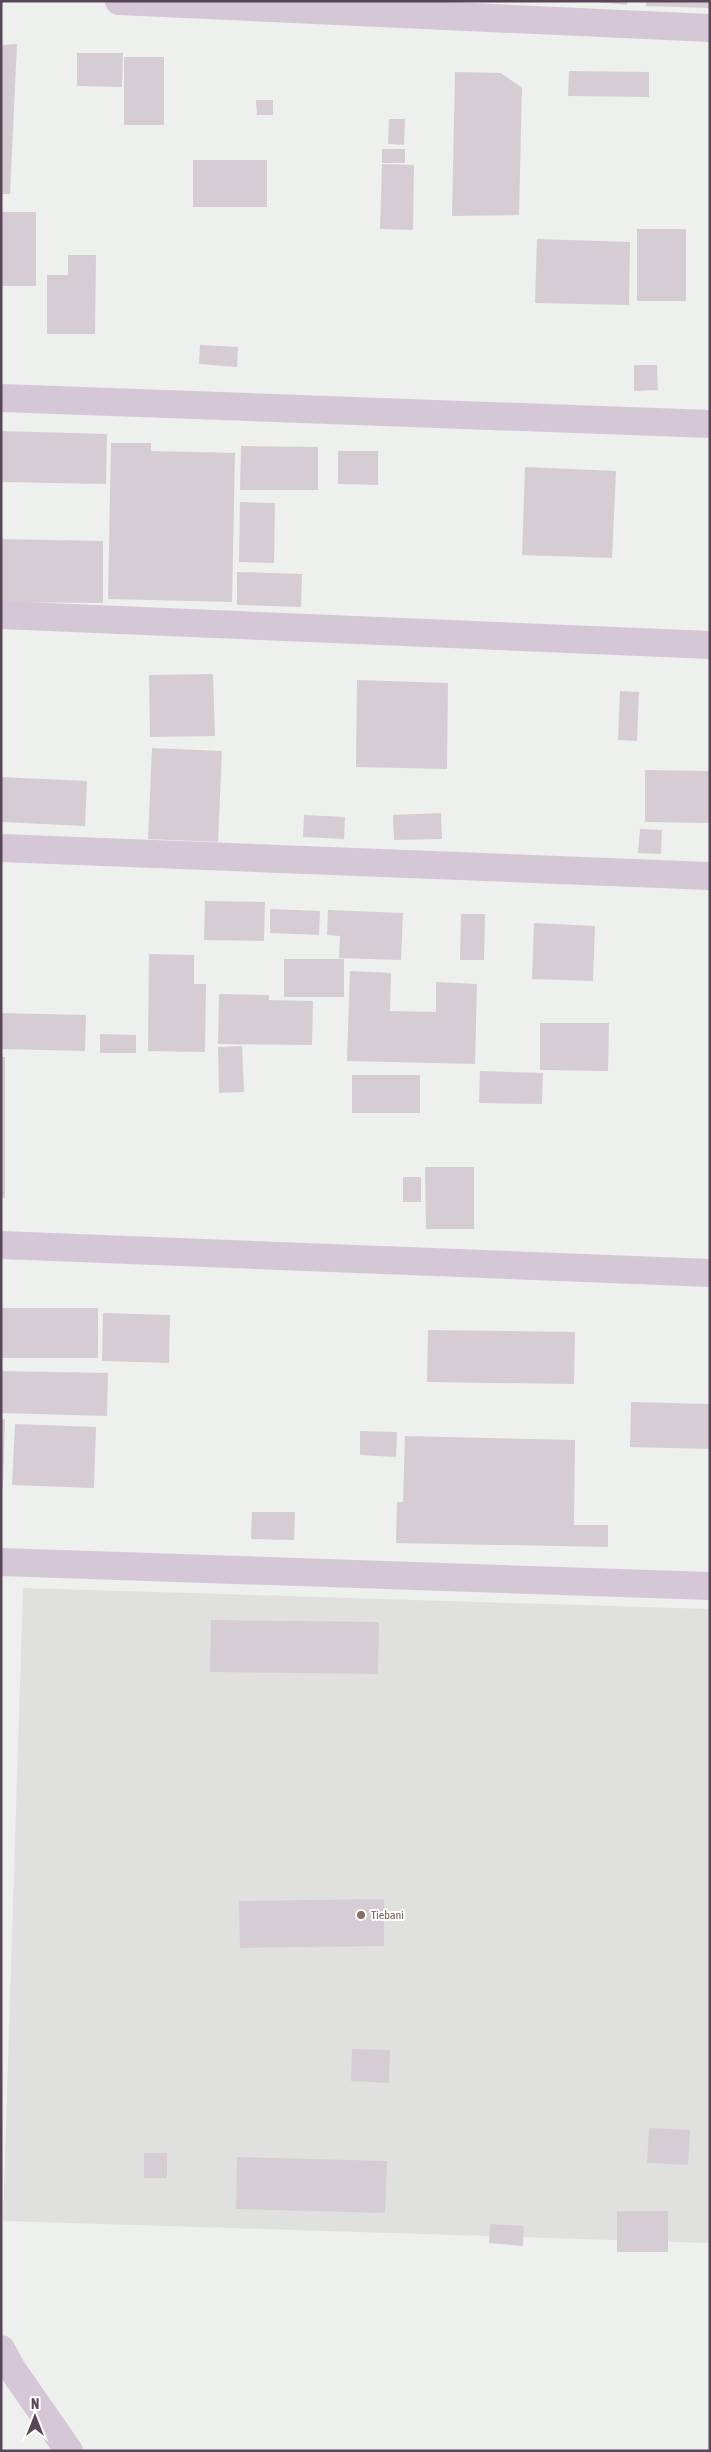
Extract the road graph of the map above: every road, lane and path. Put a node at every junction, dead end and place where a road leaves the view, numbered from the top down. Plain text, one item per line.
1 (119, 1) edge
2 (710, 28) edge
3 (1, 398) edge
4 (710, 424) edge
5 (1, 615) edge
6 (710, 645) edge
7 (1, 848) edge
8 (710, 876) edge
9 (1, 1245) edge
10 (710, 1273) edge
11 (1, 1562) edge
12 (710, 1586) edge
13 (5, 2362) edge
14 (69, 2451) edge

1 - 2 street
3 - 4 street
5 - 6 street
7 - 8 street
9 - 10 street
11 - 12 street
13 - 14 street

